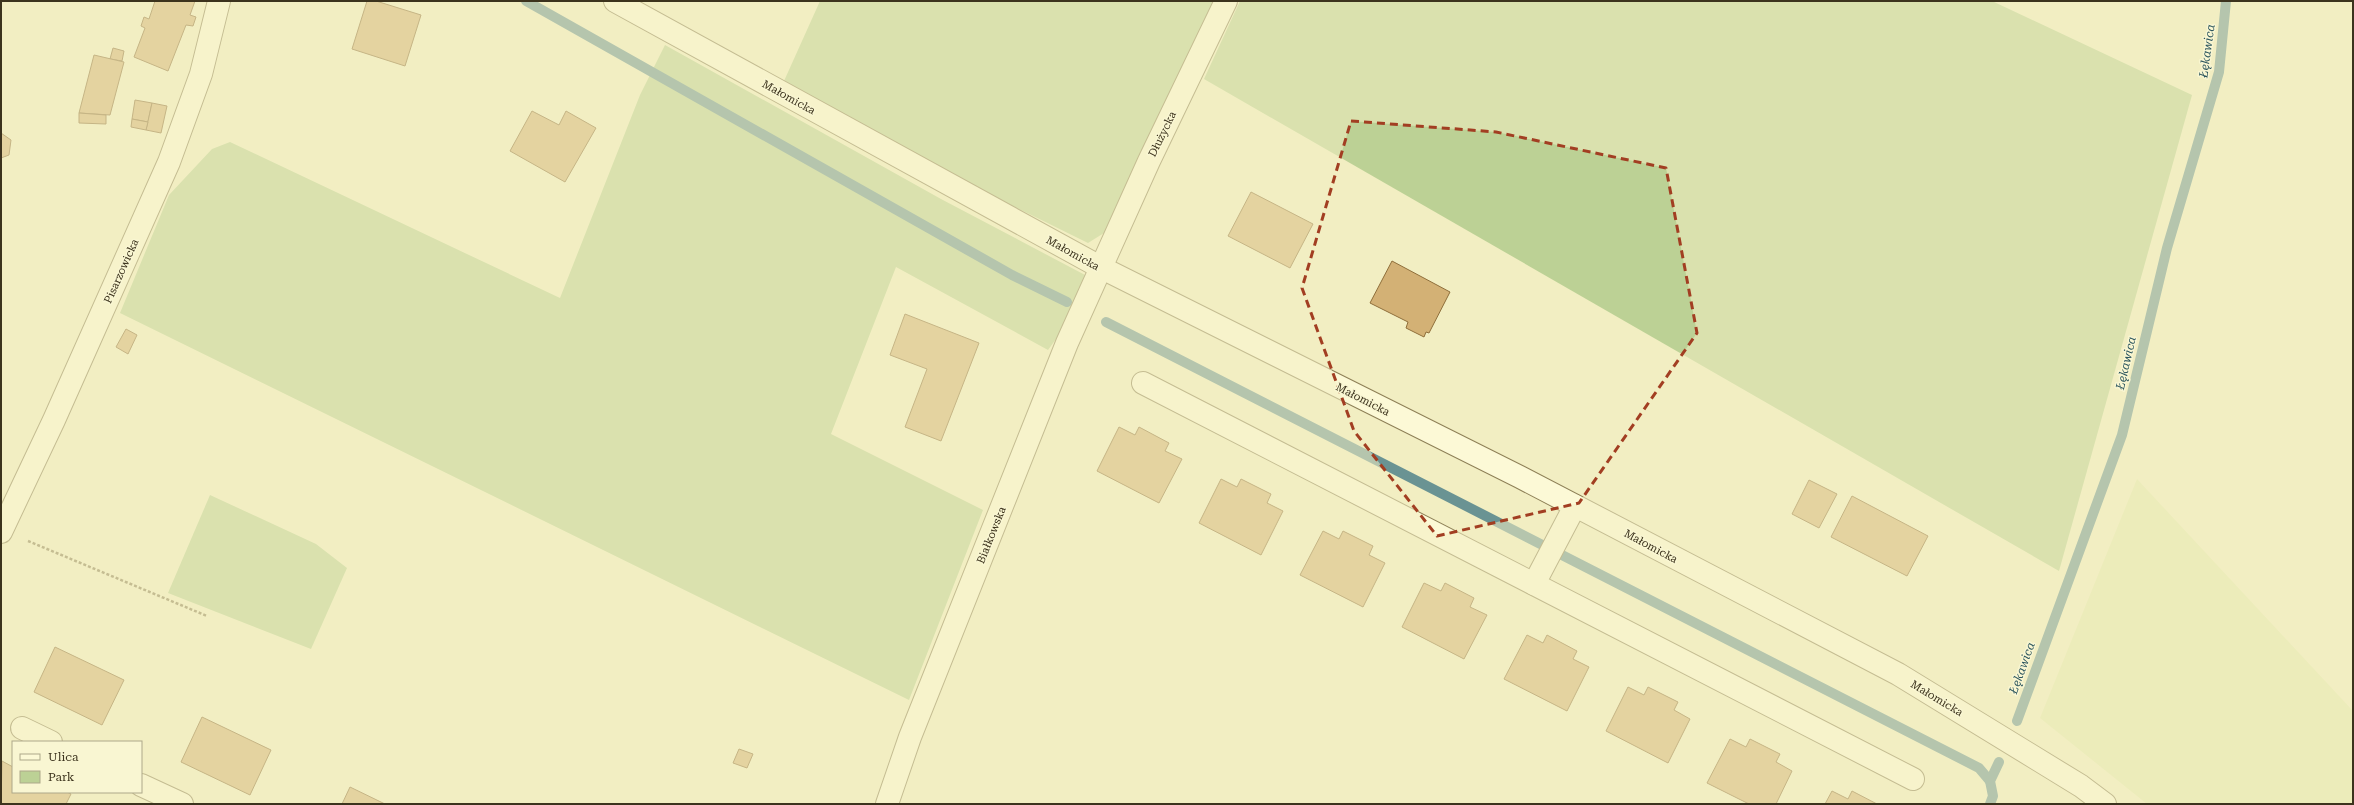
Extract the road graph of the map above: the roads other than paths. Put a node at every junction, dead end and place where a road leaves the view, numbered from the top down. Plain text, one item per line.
1 (219, 1) edge
2 (615, 1) edge
3 (1226, 1) edge
4 (1100, 267) junction
5 (1143, 383) dead end
6 (1575, 506) junction
7 (2, 531) edge
8 (1537, 579) junction
9 (22, 728) dead end
10 (49, 741) edge
11 (1913, 779) dead end
12 (142, 785) edge
13 (182, 804) edge
14 (887, 804) edge
15 (2105, 804) edge

1 - 7 street, Pisarzowicka
2 - 4 street, Małomicka
3 - 4 street, Dłużycka
4 - 6 street, Małomicka
4 - 14 street, Białkowska
5 - 8 street
6 - 8 street
6 - 15 street, Małomicka
8 - 11 street
9 - 10 street
12 - 13 street

